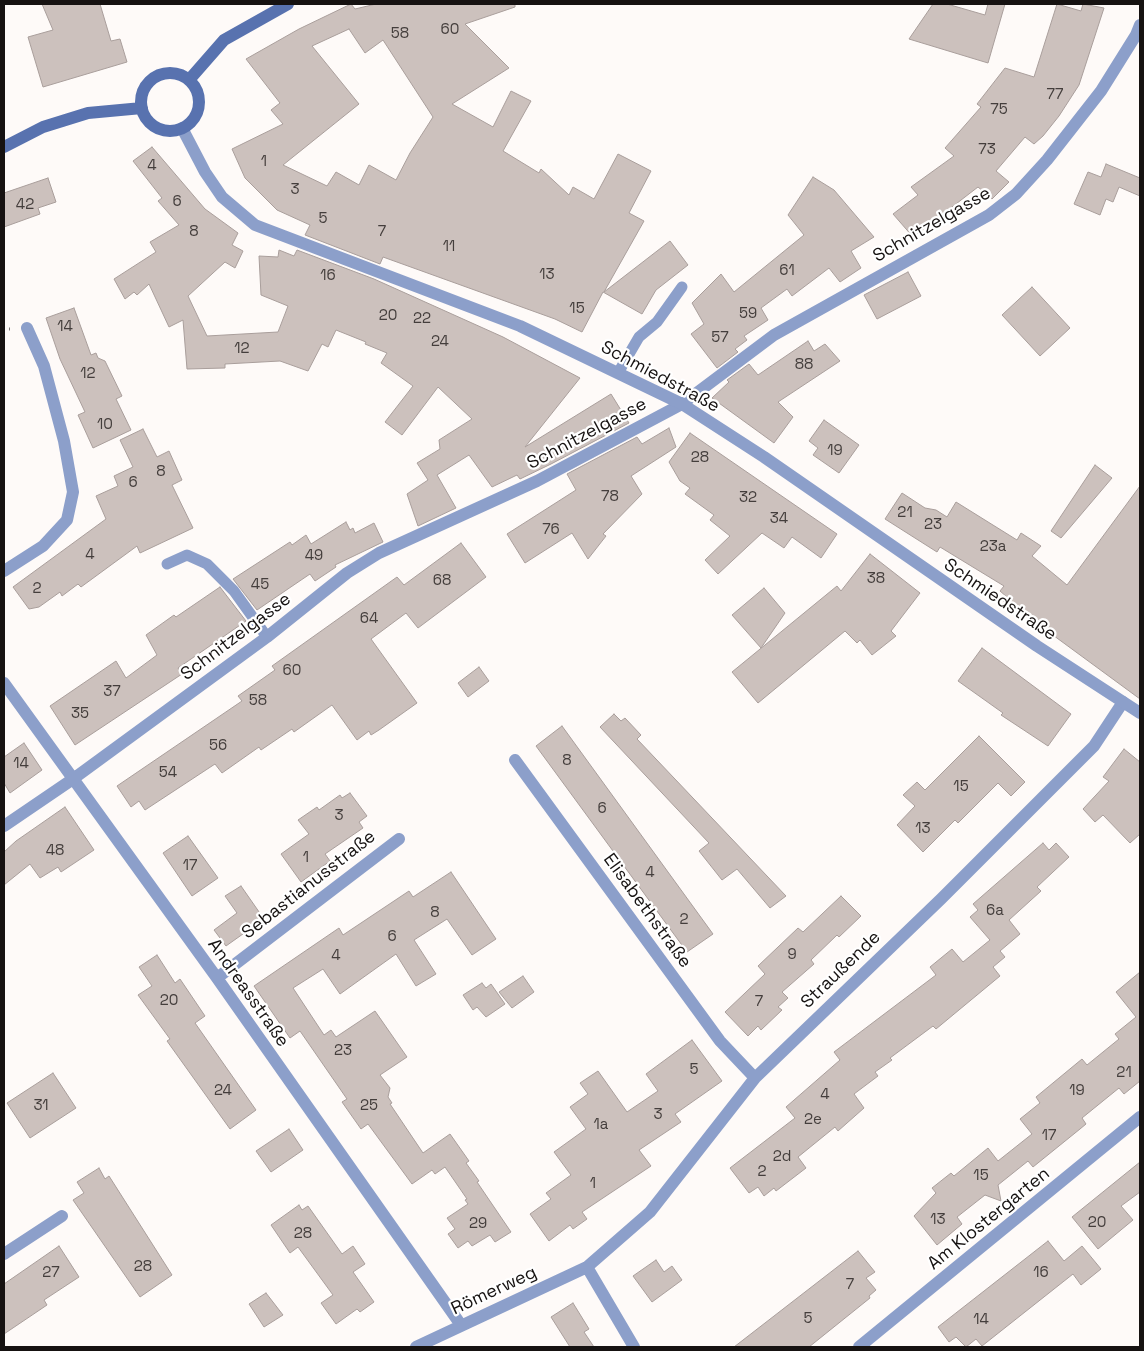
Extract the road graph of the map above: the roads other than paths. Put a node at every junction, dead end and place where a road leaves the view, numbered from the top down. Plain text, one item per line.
1 (288, 4) edge
2 (1140, 25) edge
3 (189, 80) junction
4 (142, 108) junction
5 (182, 128) junction
6 (4, 147) edge
7 (682, 288) dead end
8 (27, 328) dead end
9 (618, 373) junction
10 (682, 404) junction
11 (167, 564) dead end
12 (4, 572) edge
13 (267, 637) junction
14 (4, 683) edge
15 (1123, 702) junction
16 (1140, 713) edge
17 (515, 760) dead end
18 (73, 779) junction
19 (4, 826) edge
20 (399, 838) dead end
21 (217, 978) junction
22 (755, 1078) junction
23 (1140, 1117) edge
24 (62, 1216) dead end
25 (4, 1254) edge
26 (587, 1267) junction
27 (461, 1325) junction
28 (416, 1347) edge
29 (634, 1347) edge
30 (859, 1347) edge

1 - 3 main road
2 - 10 street, Schnitzelgasse
3 - 4 main road
3 - 5 main road
4 - 5 main road
4 - 6 main road
5 - 9 street, Schmiedstraße
7 - 9 lane
8 - 12 street
9 - 10 street, Schmiedstraße
10 - 13 street, Schnitzelgasse
10 - 15 street, Schmiedstraße
11 - 13 lane
13 - 18 street, Schnitzelgasse
14 - 18 street, Andreasstraße
15 - 16 street, Schmiedstraße
15 - 22 street, Straußende
17 - 22 street, Elisabethstraße
18 - 19 street, Schnitzelgasse
18 - 21 street, Andreasstraße
20 - 21 street, Sebastianusstraße
21 - 27 street, Andreasstraße
22 - 26 street, Straußende
23 - 30 street, Am Klostergarten
24 - 25 street
26 - 27 street, Römerweg
26 - 29 street
27 - 28 street, Römerweg

